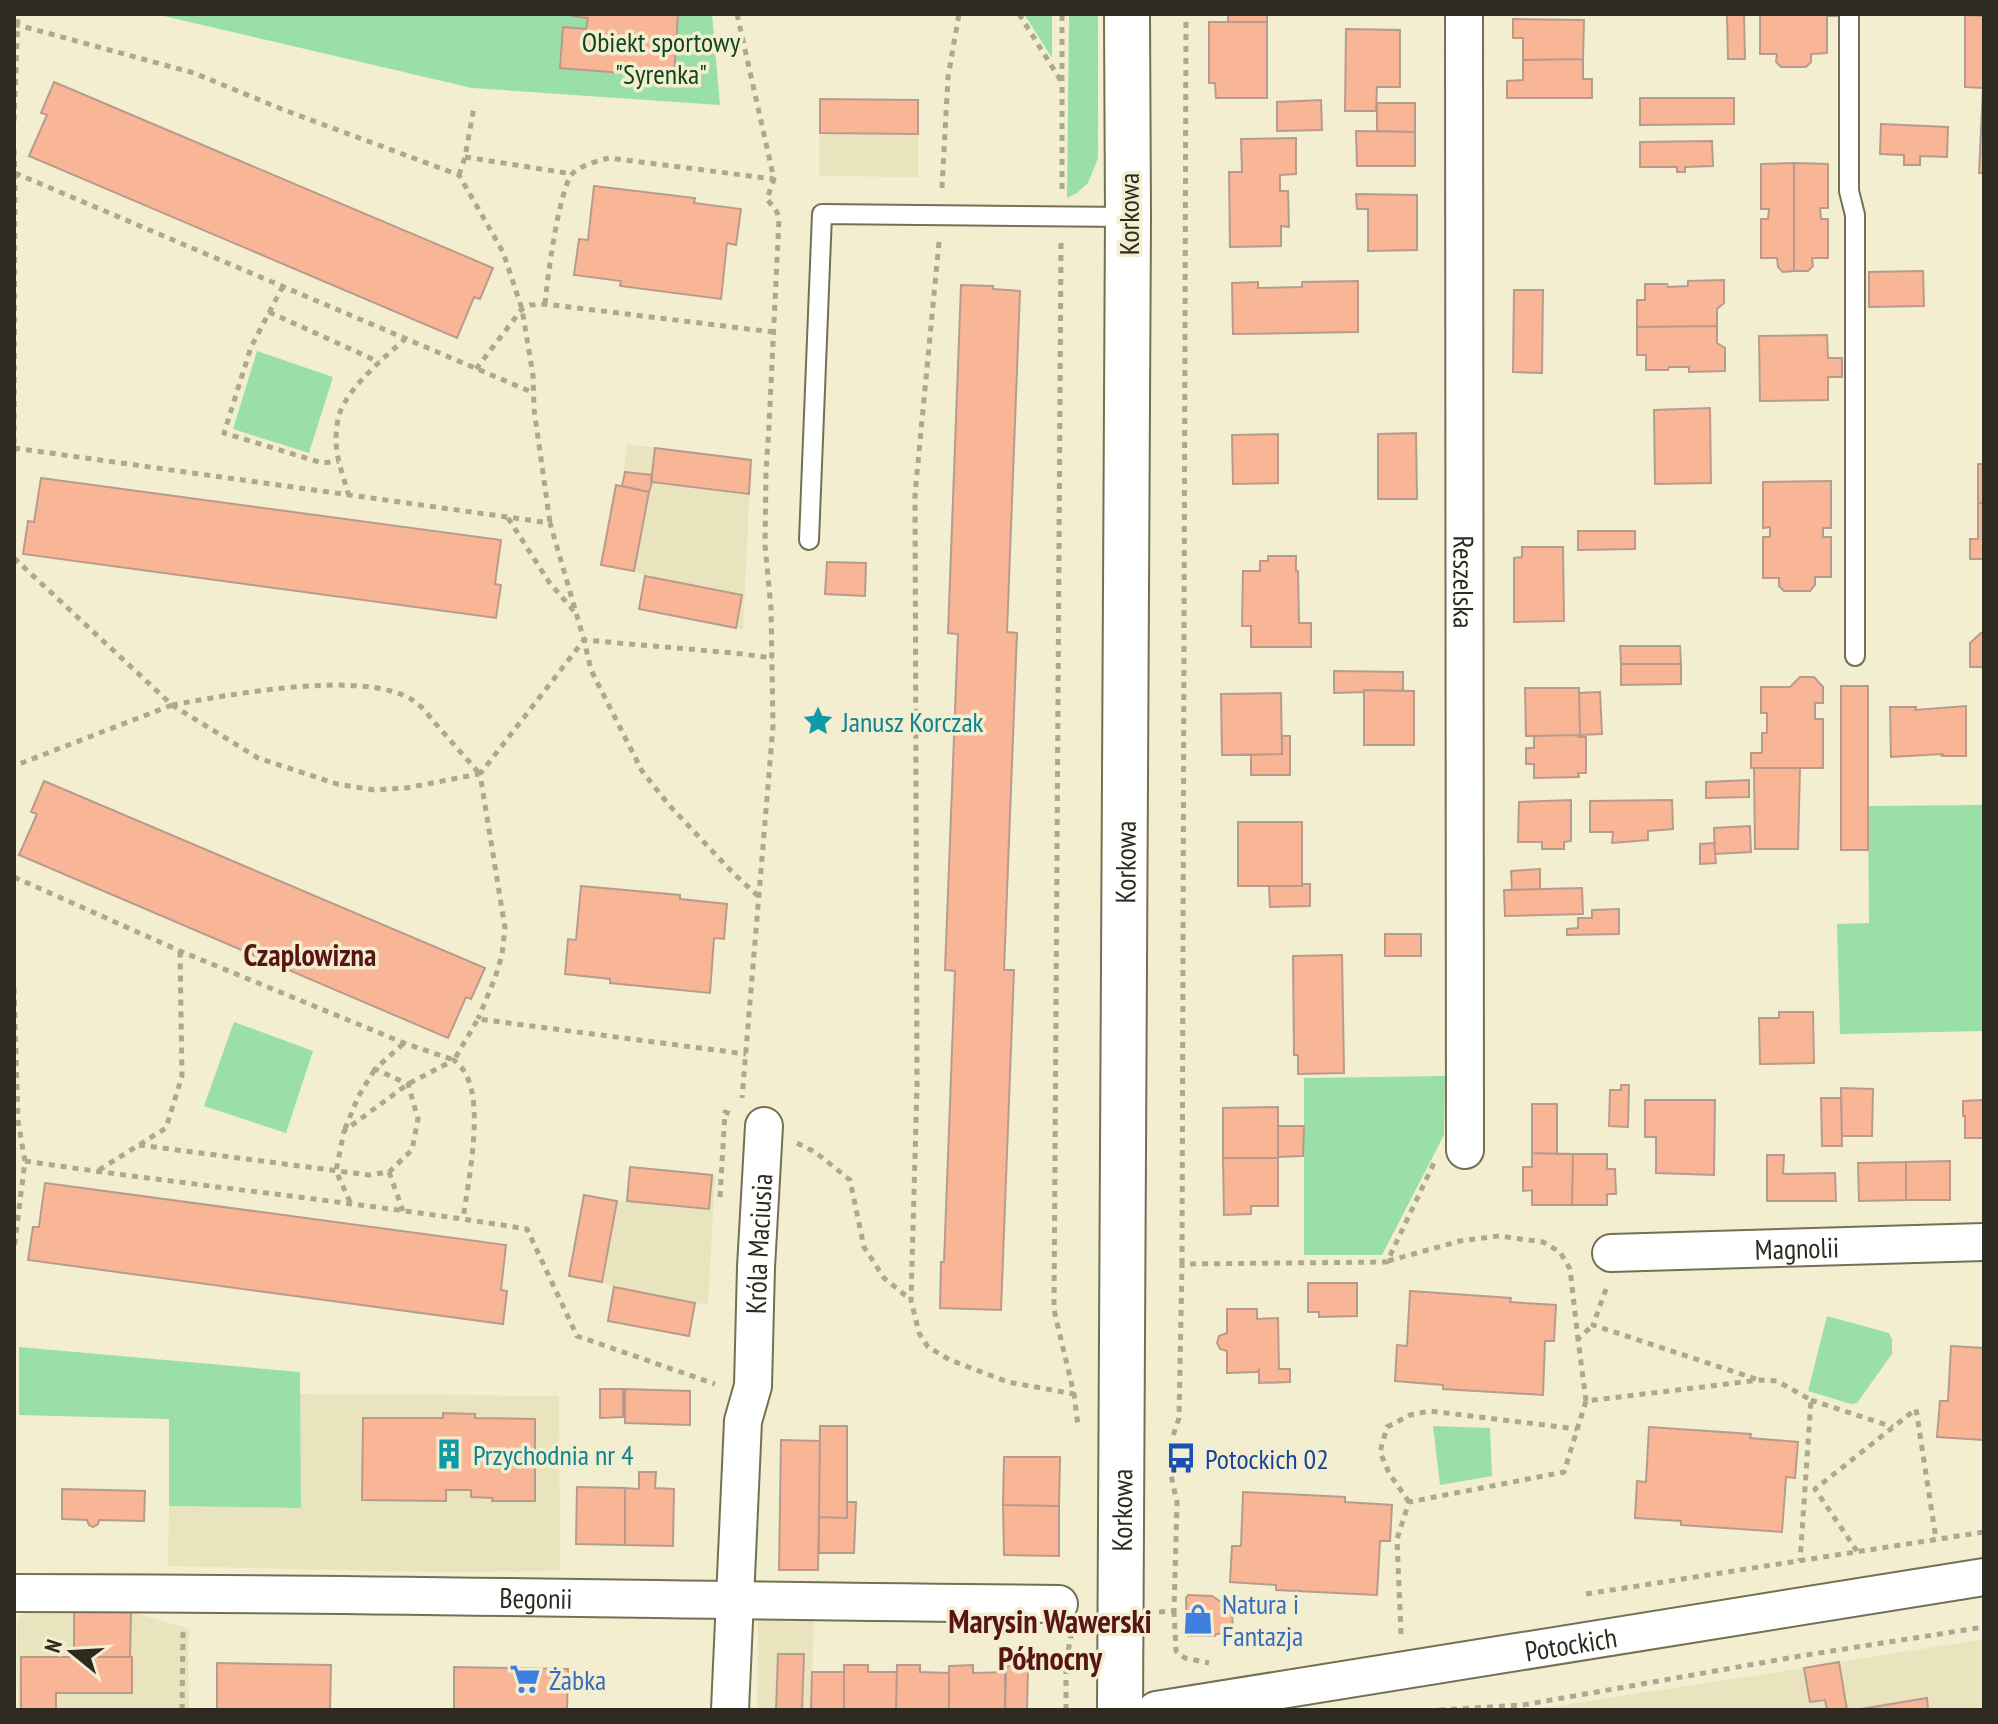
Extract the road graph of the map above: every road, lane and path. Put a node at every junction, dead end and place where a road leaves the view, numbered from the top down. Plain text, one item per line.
1 (18, 14) edge
2 (737, 14) edge
3 (959, 14) edge
4 (1019, 14) edge
5 (1062, 14) edge
6 (1127, 14) edge
7 (1186, 14) edge
8 (1464, 14) edge
9 (1849, 14) edge
10 (16, 24) edge
11 (1062, 82) junction
12 (474, 107) dead end
13 (14, 121) edge
14 (14, 149) edge
15 (465, 157) junction
16 (15, 173) edge
17 (573, 174) junction
18 (459, 175) junction
19 (774, 179) junction
20 (941, 215) junction
21 (1061, 217) junction
22 (1128, 217) junction
23 (283, 286) junction
24 (545, 304) junction
25 (522, 309) junction
26 (269, 312) junction
27 (773, 332) junction
28 (405, 339) junction
29 (379, 362) junction
30 (476, 369) junction
31 (534, 393) junction
32 (14, 449) edge
33 (339, 461) junction
34 (349, 496) junction
35 (507, 517) junction
36 (550, 523) junction
37 (809, 540) dead end
38 (14, 558) edge
39 (577, 615) junction
40 (584, 640) junction
41 (1855, 656) dead end
42 (773, 658) junction
43 (172, 705) junction
44 (14, 766) edge
45 (480, 774) junction
46 (14, 877) edge
47 (759, 897) junction
48 (180, 951) junction
49 (14, 988) edge
50 (478, 1019) junction
51 (404, 1043) junction
52 (747, 1054) junction
53 (454, 1060) junction
54 (375, 1069) junction
55 (408, 1084) junction
56 (16, 1120) edge
57 (764, 1126) junction
58 (344, 1131) junction
59 (139, 1145) junction
60 (1465, 1150) joint
61 (25, 1161) junction
62 (97, 1171) junction
63 (336, 1171) junction
64 (389, 1172) junction
65 (350, 1203) junction
66 (403, 1211) junction
67 (463, 1219) junction
68 (1984, 1242) edge
69 (14, 1249) edge
70 (1611, 1253) joint
71 (1387, 1262) junction
72 (1182, 1264) junction
73 (911, 1300) junction
74 (1593, 1325) junction
75 (1578, 1339) junction
76 (1760, 1380) junction
77 (715, 1384) dead end
78 (1074, 1394) junction
79 (1811, 1400) junction
80 (1586, 1401) junction
81 (1893, 1427) junction
82 (1578, 1429) junction
83 (1079, 1430) dead end
84 (1805, 1488) junction
85 (1815, 1489) junction
86 (1409, 1502) junction
87 (1984, 1532) edge
88 (1936, 1539) junction
89 (1857, 1551) junction
90 (1800, 1561) junction
91 (1984, 1577) edge
92 (14, 1593) edge
93 (1586, 1594) dead end
94 (734, 1602) junction
95 (1174, 1611) junction
96 (1119, 1612) junction
97 (1066, 1616) joint
98 (1984, 1627) edge
99 (1401, 1632) junction
100 (1386, 1635) dead end
101 (1223, 1661) dead end
102 (1403, 1670) junction
103 (730, 1710) edge
104 (1066, 1710) edge
105 (1120, 1710) edge
106 (1156, 1710) edge
107 (1439, 1710) edge

1 - 10 path
2 - 19 path
3 - 20 path
4 - 11 path
5 - 11 path
6 - 22 street, Korkowa
7 - 72 path
8 - 60 street, Reszelska
9 - 41 lane
10 - 13 path
10 - 18 path
11 - 21 path
12 - 15 path
14 - 16 path
15 - 17 path
15 - 18 path
16 - 23 path
16 - 32 path
17 - 19 path
17 - 24 path
18 - 25 path
19 - 27 path
20 - 21 lane
20 - 37 lane
20 - 73 path
21 - 22 lane
21 - 78 path
22 - 96 street, Korkowa
23 - 26 path
23 - 28 path
24 - 25 path
24 - 27 path
25 - 30 path
25 - 31 path
26 - 29 path
26 - 33 path
27 - 42 path
28 - 29 path
28 - 30 path
29 - 33 path
30 - 31 path
31 - 36 path
32 - 34 path
33 - 34 path
34 - 35 path
35 - 36 path
35 - 39 path
36 - 39 path
38 - 43 path
39 - 40 path
40 - 42 path
40 - 45 path
40 - 47 path
42 - 47 path
43 - 44 path
43 - 45 path
43 - 45 path
45 - 50 path
46 - 48 path
47 - 52 path
48 - 51 path
48 - 59 path
49 - 56 path
50 - 52 path
50 - 53 path
51 - 53 path
51 - 54 path
52 - 57 path
53 - 55 path
53 - 67 path
54 - 55 path
54 - 58 path
55 - 58 path
55 - 64 path
56 - 61 path
57 - 73 path
57 - 94 street, Króla Maciusia
58 - 63 path
59 - 62 path
59 - 63 path
60 - 71 path
61 - 62 path
61 - 69 path
62 - 65 path
63 - 64 path
63 - 65 path
64 - 66 path
65 - 66 path
66 - 67 path
67 - 77 path
68 - 70 street, Magnolii
70 - 74 path
71 - 72 path
71 - 75 path
72 - 95 path
73 - 78 path
74 - 75 path
74 - 76 path
75 - 80 path
76 - 79 path
76 - 80 path
78 - 83 path
79 - 81 path
79 - 84 path
80 - 82 path
81 - 85 path
81 - 88 path
82 - 86 path
82 - 86 path
84 - 85 path
84 - 90 path
85 - 89 path
86 - 99 path
87 - 88 path
88 - 89 path
89 - 90 path
90 - 93 path
91 - 102 street, Potockich
92 - 94 street, Begonii
94 - 97 street, Begonii
94 - 103 street, Króla Maciusia
95 - 96 path
95 - 101 path
96 - 105 street, Korkowa
97 - 104 path
98 - 107 path
99 - 100 path
99 - 102 path
102 - 106 street, Potockich

